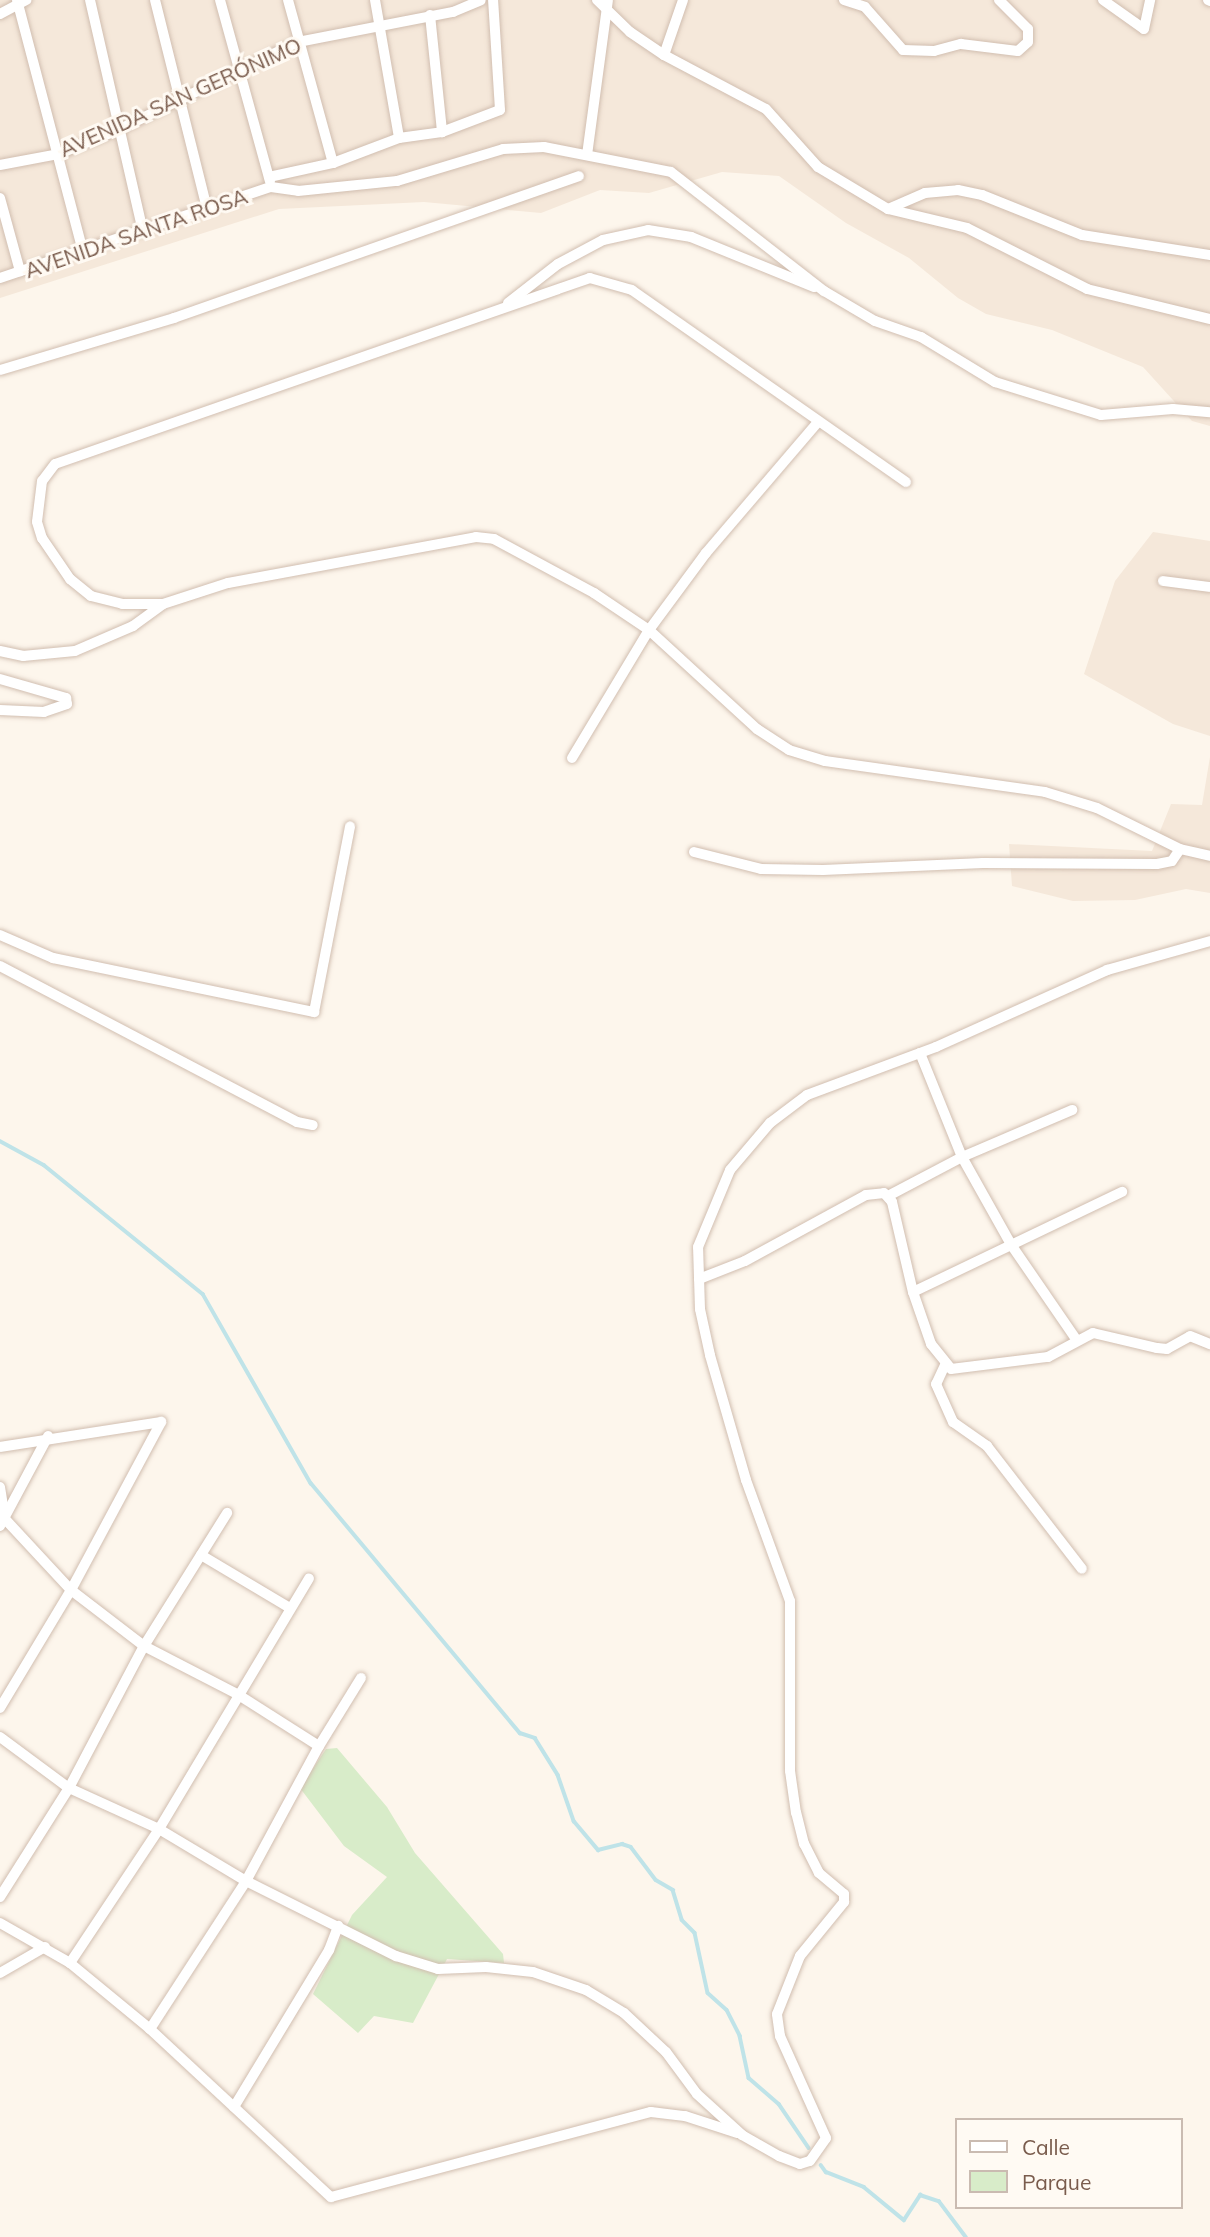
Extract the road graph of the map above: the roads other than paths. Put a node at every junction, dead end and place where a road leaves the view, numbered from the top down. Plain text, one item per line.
1 (90, 0) edge
2 (156, 0) edge
3 (220, 0) edge
4 (288, 0) edge
5 (374, 0) edge
6 (481, 0) edge
7 (493, 0) edge
8 (683, 0) edge
9 (844, 0) edge
10 (999, 0) edge
11 (1103, 0) edge
12 (1150, 0) edge
13 (20, 1) edge
14 (603, 3) edge
15 (0, 14) edge
16 (430, 15) junction
17 (380, 25) junction
18 (298, 42) junction
19 (664, 55) junction
20 (240, 70) junction
21 (179, 100) junction
22 (118, 130) junction
23 (442, 132) junction
24 (399, 138) junction
25 (58, 154) junction
26 (587, 155) junction
27 (333, 163) junction
28 (0, 165) edge
29 (579, 176) dead end
30 (270, 182) junction
31 (0, 198) edge
32 (207, 209) junction
33 (888, 209) junction
34 (144, 231) junction
35 (83, 251) junction
36 (1210, 255) edge
37 (20, 271) junction
38 (0, 278) edge
39 (824, 290) junction
40 (506, 306) junction
41 (1210, 318) edge
42 (0, 370) edge
43 (1210, 412) edge
44 (818, 422) junction
45 (906, 482) dead end
46 (1163, 581) dead end
47 (1210, 587) edge
48 (163, 604) junction
49 (649, 630) junction
50 (0, 651) edge
51 (0, 679) edge
52 (0, 710) edge
53 (572, 758) dead end
54 (350, 826) dead end
55 (1180, 849) junction
56 (694, 852) dead end
57 (1210, 856) edge
58 (0, 935) edge
59 (1210, 941) edge
60 (0, 967) edge
61 (920, 1053) junction
62 (1072, 1110) dead end
63 (313, 1125) dead end
64 (962, 1157) junction
65 (1122, 1192) dead end
66 (888, 1196) junction
67 (1012, 1246) junction
68 (699, 1279) junction
69 (913, 1292) junction
70 (1076, 1339) junction
71 (1210, 1344) edge
72 (944, 1365) junction
73 (48, 1436) junction
74 (0, 1447) edge
75 (0, 1486) edge
76 (227, 1513) dead end
77 (2, 1522) edge
78 (201, 1555) junction
79 (1082, 1569) dead end
80 (309, 1578) dead end
81 (71, 1590) junction
82 (290, 1608) junction
83 (144, 1646) junction
84 (361, 1678) dead end
85 (237, 1694) junction
86 (0, 1708) edge
87 (0, 1737) edge
88 (318, 1746) junction
89 (69, 1788) junction
90 (159, 1829) junction
91 (246, 1881) junction
92 (0, 1897) edge
93 (0, 1923) edge
94 (338, 1926) junction
95 (45, 1947) junction
96 (70, 1963) junction
97 (0, 1973) edge
98 (150, 2029) junction
99 (234, 2107) junction
100 (742, 2135) junction

1 - 22 street
2 - 21 street
3 - 20 street
4 - 18 street
5 - 17 street
6 - 16 street, AVENIDA SAN GERÓNIMO
7 - 23 street, AVENIDA SANTA ROSA
8 - 19 street
9 - 10 street
11 - 12 street
13 - 15 street
13 - 25 street
14 - 19 street
14 - 26 street
16 - 17 street, AVENIDA SAN GERÓNIMO
16 - 23 street
17 - 18 street, AVENIDA SAN GERÓNIMO
17 - 24 street
18 - 20 street, AVENIDA SAN GERÓNIMO
18 - 27 street
19 - 33 street
20 - 21 street, AVENIDA SAN GERÓNIMO
20 - 30 street
21 - 22 street, AVENIDA SAN GERÓNIMO
21 - 32 street
22 - 25 street, AVENIDA SAN GERÓNIMO
22 - 34 street
23 - 24 street, AVENIDA SANTA ROSA
24 - 27 street, AVENIDA SANTA ROSA
25 - 28 street, AVENIDA SAN GERÓNIMO
25 - 35 street
26 - 30 street
26 - 39 street
27 - 30 street, AVENIDA SANTA ROSA
29 - 42 street
30 - 32 street, AVENIDA SANTA ROSA
31 - 37 street
32 - 34 street, AVENIDA SANTA ROSA
33 - 36 street
33 - 41 street
34 - 35 street, AVENIDA SANTA ROSA
35 - 37 street, AVENIDA SANTA ROSA
37 - 38 street, AVENIDA SANTA ROSA
39 - 40 street
39 - 43 street
40 - 44 street
40 - 48 street
44 - 45 street
44 - 49 street
46 - 47 street
48 - 49 street
48 - 50 street
49 - 53 street
49 - 55 street
51 - 52 street
54 - 58 street
55 - 56 street
55 - 57 street
59 - 61 street
60 - 63 street
61 - 64 street
61 - 68 street
62 - 64 street
64 - 66 street
64 - 67 street
65 - 67 street
66 - 68 street
66 - 69 street
67 - 69 street
67 - 70 street
68 - 100 street
69 - 72 street
70 - 71 street
70 - 72 street
72 - 79 street
73 - 74 street
73 - 77 street
73 - 81 street
75 - 77 street
76 - 78 street
77 - 81 street
78 - 82 street
78 - 83 street
80 - 82 street
81 - 83 street
81 - 86 street
82 - 85 street
83 - 85 street
83 - 89 street
84 - 88 street
85 - 88 street
85 - 90 street
87 - 89 street
88 - 91 street
89 - 90 street
89 - 92 street
90 - 91 street
90 - 96 street
91 - 94 street
91 - 98 street
93 - 95 street
94 - 99 street
94 - 100 street
95 - 96 street
95 - 97 street
96 - 98 street
98 - 99 street
99 - 100 street

